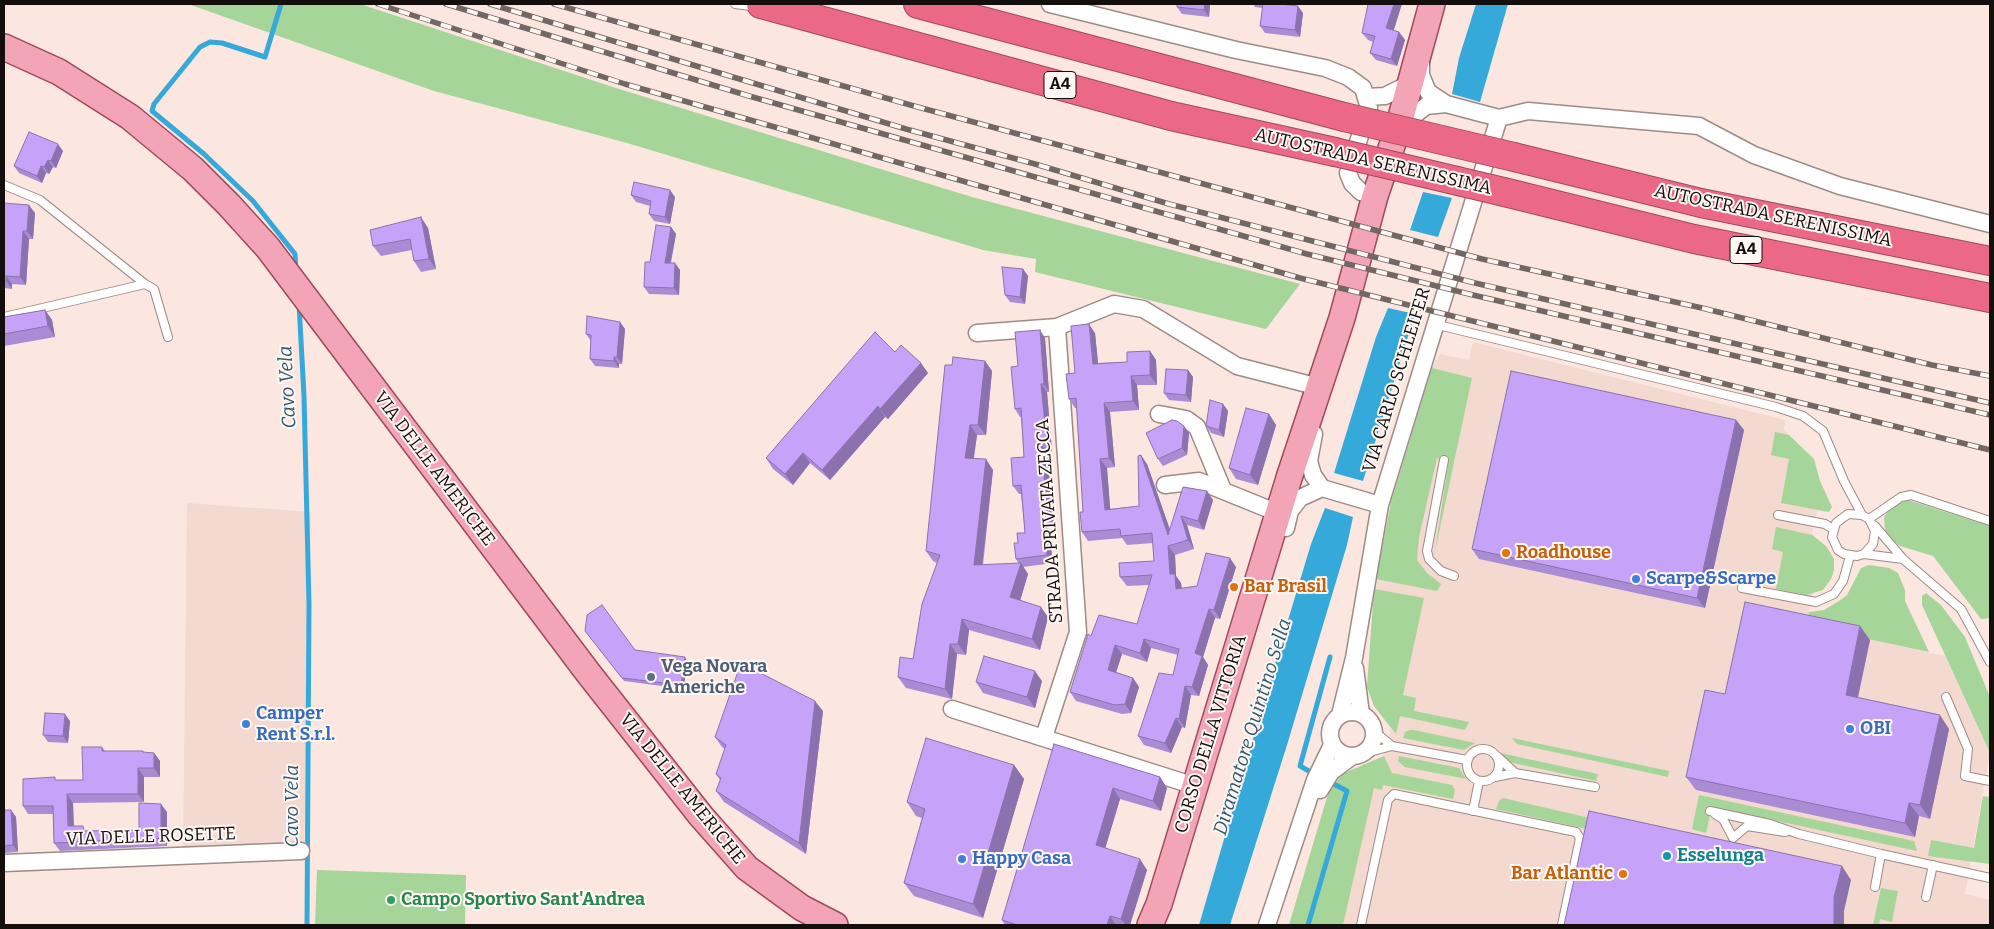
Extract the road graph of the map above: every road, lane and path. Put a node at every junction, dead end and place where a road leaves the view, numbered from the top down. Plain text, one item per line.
1 (735, 4) edge
2 (761, 4) edge
3 (918, 4) edge
4 (936, 4) edge
5 (1050, 4) edge
6 (1432, 4) edge
7 (787, 12) junction
8 (971, 19) junction
9 (4, 47) edge
10 (1418, 53) junction
11 (1408, 84) junction
12 (1367, 97) junction
13 (1446, 104) junction
14 (1499, 118) junction
15 (1398, 128) junction
16 (4, 185) edge
17 (1374, 196) junction
18 (1990, 224) edge
19 (1990, 261) edge
20 (145, 284) junction
21 (1990, 298) edge
22 (4, 317) edge
23 (1434, 324) junction
24 (1057, 327) junction
25 (977, 333) dead end
26 (168, 337) dead end
27 (1317, 393) junction
28 (1159, 414) dead end
29 (1444, 460) dead end
30 (1165, 485) dead end
31 (1322, 488) junction
32 (1223, 490) junction
33 (1373, 503) junction
34 (1278, 513) junction
35 (1778, 515) dead end
36 (1868, 519) junction
37 (1990, 521) edge
38 (1833, 529) junction
39 (1864, 554) junction
40 (1850, 556) junction
41 (1903, 559) junction
42 (1262, 564) junction
43 (1454, 576) dead end
44 (1742, 588) dead end
45 (1354, 658) junction
46 (1990, 662) edge
47 (1946, 697) dead end
48 (952, 709) dead end
49 (1361, 714) junction
50 (1340, 715) junction
51 (1374, 731) junction
52 (1044, 737) junction
53 (1332, 745) junction
54 (1392, 746) junction
55 (1356, 756) junction
56 (1498, 757) junction
57 (1467, 760) junction
58 (1515, 772) junction
59 (1322, 777) junction
60 (1495, 777) junction
61 (1990, 780) edge
62 (1479, 781) junction
63 (1195, 786) junction
64 (1595, 787) dead end
65 (1473, 811) junction
66 (1799, 834) junction
67 (301, 851) dead end
68 (1881, 854) junction
69 (4, 863) edge
70 (1933, 865) junction
71 (1988, 876) edge
72 (1875, 887) dead end
73 (1926, 897) dead end
74 (1157, 918) edge
75 (835, 925) edge
76 (1267, 925) edge
77 (1276, 925) edge
78 (1360, 925) edge
79 (1562, 925) edge

1 - 7 lane
2 - 7 highway, AUTOSTRADA SERENISSIMA / A4
3 - 8 highway, AUTOSTRADA SERENISSIMA / A4
4 - 8 highway
5 - 12 street
6 - 10 main road, CORSO DELLA VITTORIA
7 - 21 highway, AUTOSTRADA SERENISSIMA / A4, bridge
8 - 19 highway, AUTOSTRADA SERENISSIMA / A4, bridge
9 - 75 main road, VIA DELLE AMERICHE
10 - 11 main road, CORSO DELLA VITTORIA
10 - 13 street
11 - 12 street
11 - 15 main road, CORSO DELLA VITTORIA
12 - 17 street
13 - 14 street
13 - 15 street
14 - 18 street
14 - 23 street, VIA CARLO SCHLEIFER
15 - 17 main road, CORSO DELLA VITTORIA
16 - 20 lane
17 - 27 main road, CORSO DELLA VITTORIA
20 - 22 lane
20 - 26 lane
23 - 33 street, VIA CARLO SCHLEIFER
23 - 36 lane
24 - 25 street
24 - 27 street
24 - 52 street, STRADA PRIVATA ZECCA
27 - 31 street, CORSO DELLA VITTORIA
27 - 34 main road, CORSO DELLA VITTORIA
28 - 32 street
29 - 43 lane
30 - 32 street
31 - 33 street
31 - 42 street, CORSO DELLA VITTORIA
32 - 34 street
33 - 45 street, VIA CARLO SCHLEIFER
34 - 42 main road, CORSO DELLA VITTORIA
35 - 38 lane
36 - 37 lane
36 - 38 lane
36 - 39 lane
36 - 41 lane
38 - 40 lane
39 - 40 lane
39 - 41 lane
40 - 44 lane
41 - 46 lane
42 - 63 main road, CORSO DELLA VITTORIA
45 - 49 street
45 - 50 street
47 - 61 lane
48 - 52 street
49 - 50 street
49 - 51 street
50 - 53 street
51 - 54 lane
51 - 55 street
52 - 63 street
53 - 55 street
53 - 59 street
54 - 55 lane
54 - 57 lane
55 - 59 street
56 - 57 lane
56 - 58 lane
56 - 60 lane
57 - 62 lane
58 - 60 lane
58 - 64 lane
59 - 76 street
59 - 77 street
60 - 62 lane
62 - 65 lane
63 - 74 main road, CORSO DELLA VITTORIA
65 - 78 lane
65 - 79 lane
66 - 66 lane
66 - 68 lane
67 - 69 street, VIA DELLE ROSETTE
68 - 70 lane
68 - 72 lane
70 - 71 lane
70 - 73 lane

